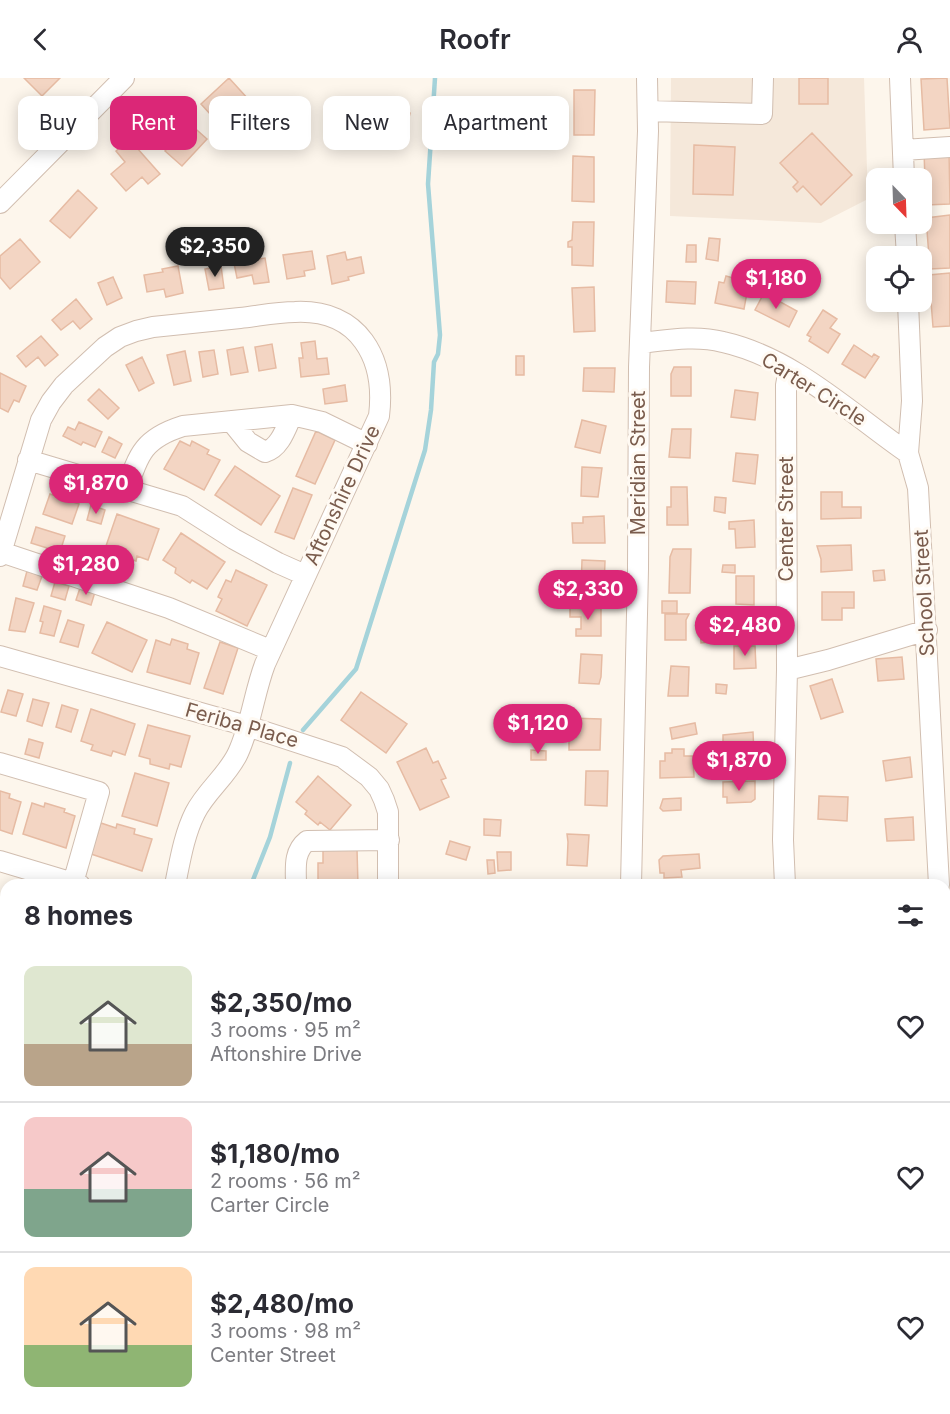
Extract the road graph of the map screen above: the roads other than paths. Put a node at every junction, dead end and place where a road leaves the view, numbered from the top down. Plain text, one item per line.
1 (124, 78) edge
2 (647, 78) edge
3 (763, 78) edge
4 (900, 78) edge
5 (648, 111) junction
6 (950, 147) edge
7 (903, 150) junction
8 (904, 168) edge
9 (0, 203) edge
10 (908, 312) edge
11 (641, 343) junction
12 (789, 369) junction
13 (292, 415) junction
14 (231, 421) junction
15 (367, 444) junction
16 (908, 453) junction
17 (28, 460) junction
18 (127, 490) junction
19 (1, 554) edge
20 (305, 575) junction
21 (927, 630) junction
22 (270, 650) junction
23 (0, 656) edge
24 (787, 670) junction
25 (247, 726) junction
26 (0, 763) edge
27 (389, 840) junction
28 (0, 861) edge
29 (60, 879) edge
30 (78, 879) edge
31 (176, 879) edge
32 (296, 879) edge
33 (388, 879) edge
34 (631, 879) edge
35 (784, 879) edge
36 (939, 879) edge

1 - 9 street
2 - 5 street, Meridian Street
3 - 5 street
4 - 7 street
5 - 11 street, Meridian Street
6 - 7 street
7 - 8 street
10 - 16 street, School Street
11 - 12 street, Carter Circle
11 - 34 street, Meridian Street
12 - 16 street, Carter Circle
12 - 24 street, Center Street
13 - 14 street
13 - 14 street
13 - 15 street
14 - 18 street
15 - 17 street, Aftonshire Drive
15 - 20 street, Aftonshire Drive
16 - 21 street, School Street
17 - 18 street
17 - 19 street, Aftonshire Drive
18 - 20 street
19 - 22 street
20 - 22 street, Aftonshire Drive
21 - 24 street
21 - 36 street, School Street
22 - 25 street, Aftonshire Drive
23 - 25 street, Feriba Place
24 - 35 street, Center Street
25 - 27 street, Feriba Place
25 - 31 street, Aftonshire Drive
26 - 30 street
27 - 32 street
27 - 33 street, Feriba Place
28 - 29 street

